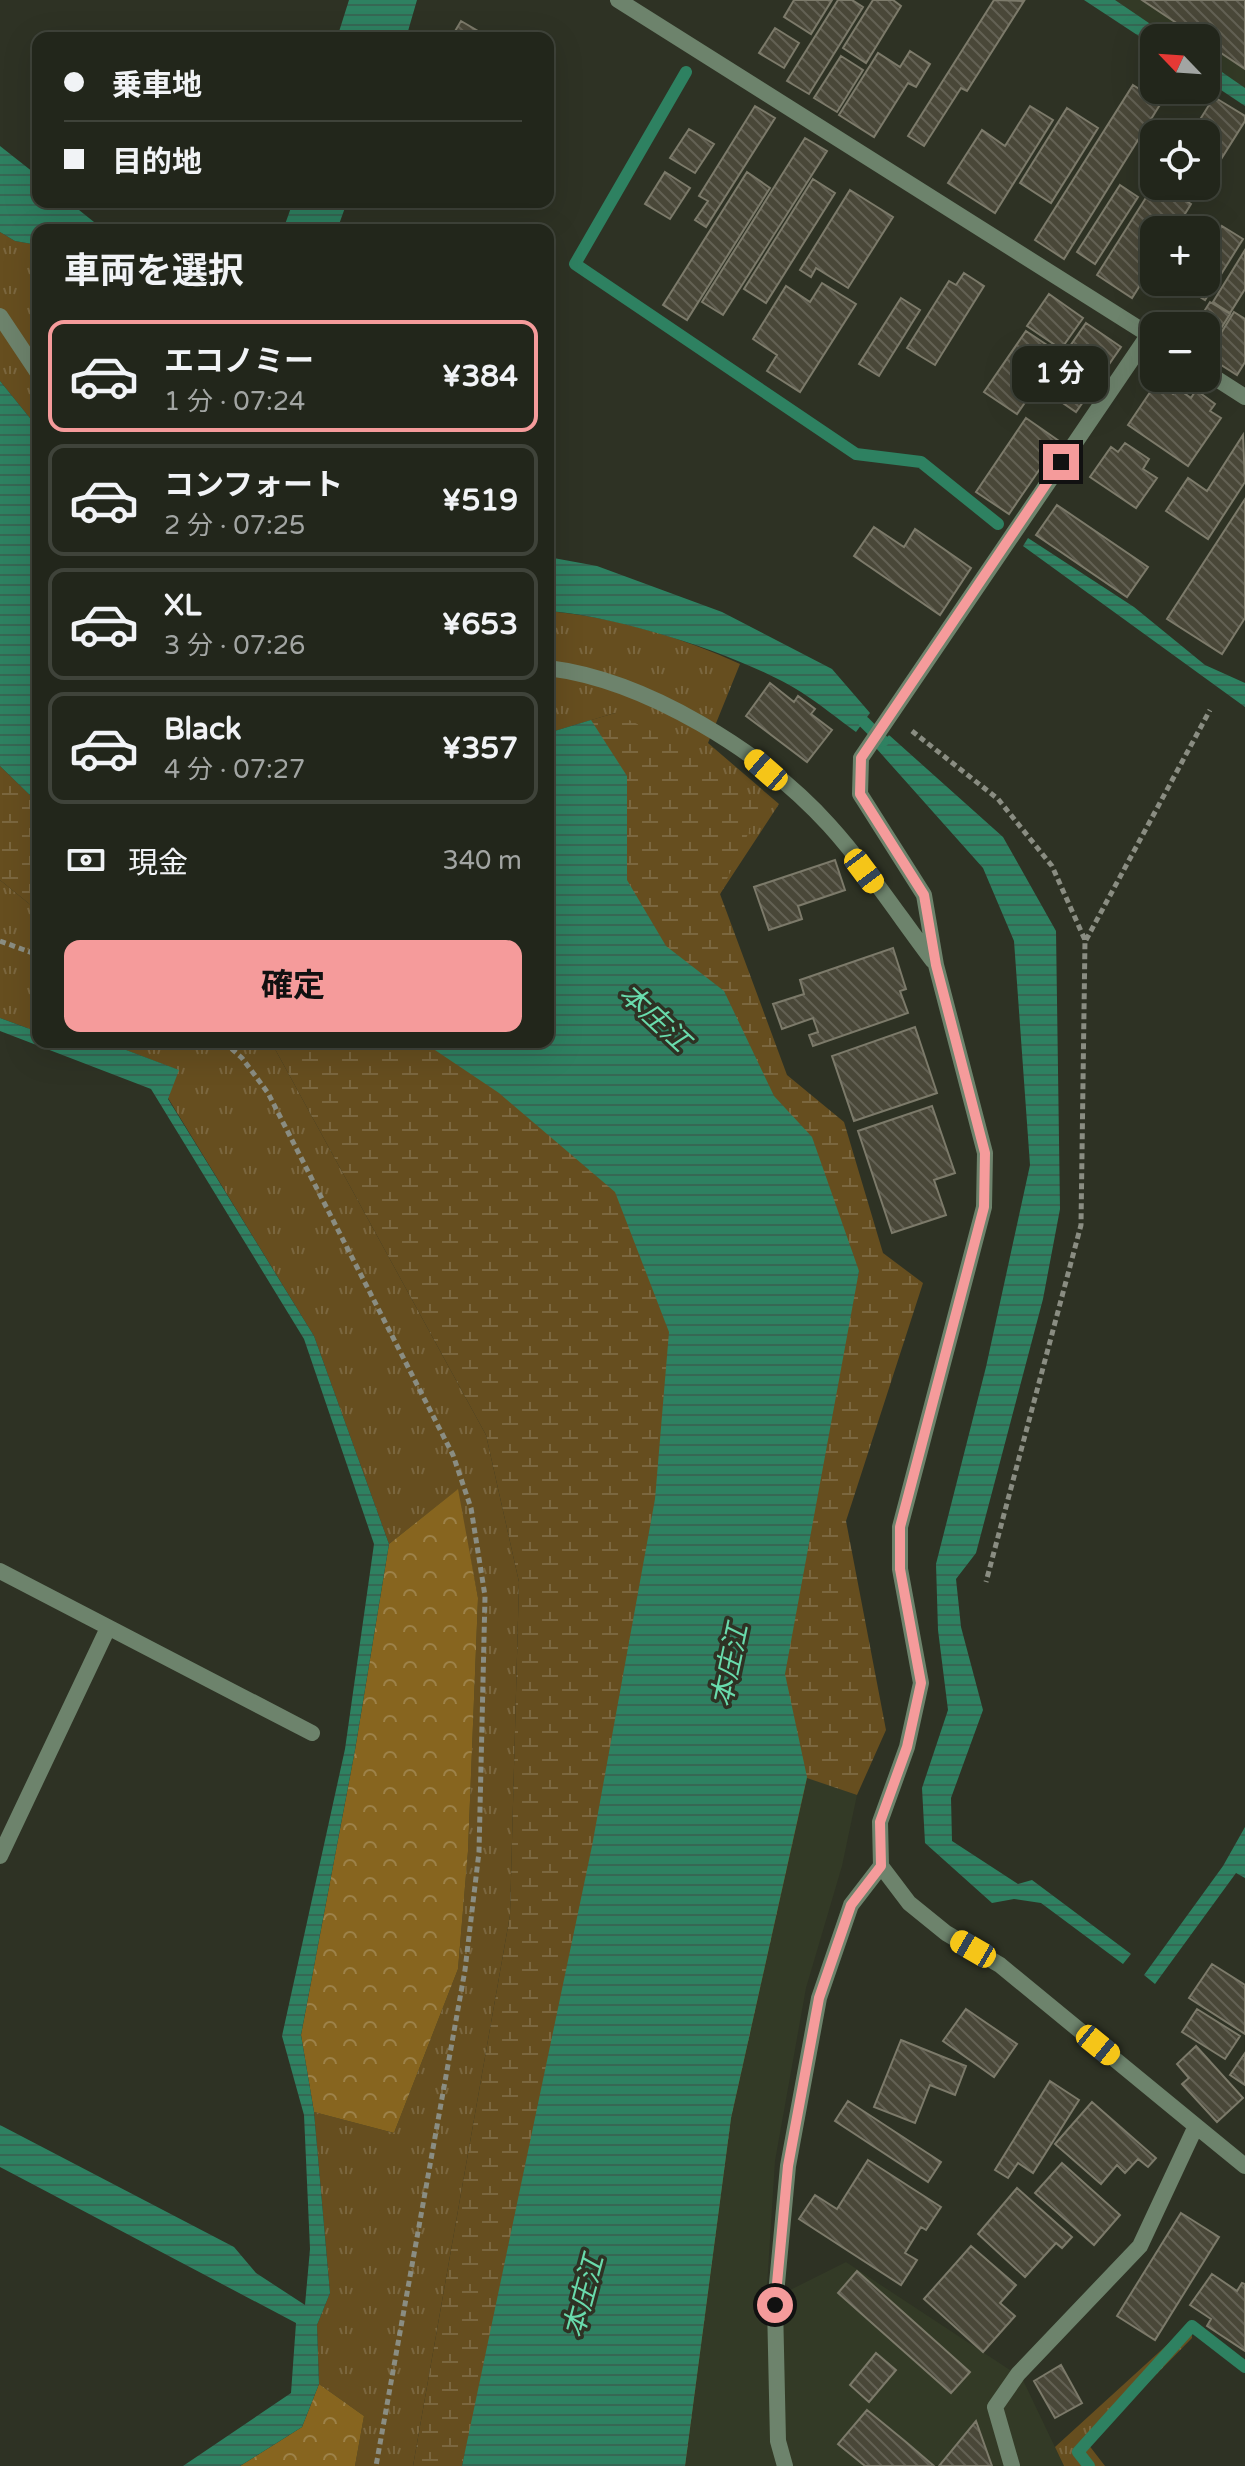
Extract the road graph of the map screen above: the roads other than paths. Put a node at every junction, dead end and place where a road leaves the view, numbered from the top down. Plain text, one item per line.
1 (618, 0) edge
2 (0, 316) edge
3 (1140, 328) edge
4 (1140, 353) edge
5 (32, 364) edge
6 (1220, 381) edge
7 (1245, 397) edge
8 (554, 669) edge
9 (936, 965) junction
10 (0, 1571) edge
11 (108, 1628) junction
12 (312, 1733) dead end
13 (0, 1856) edge
14 (881, 1866) junction
15 (1196, 2126) junction
16 (1245, 2166) edge
17 (785, 2466) edge
18 (1012, 2466) edge

1 - 3 street
2 - 5 street
4 - 9 street
6 - 7 street
8 - 9 street
9 - 14 street
10 - 11 street
11 - 12 street
11 - 13 street
14 - 15 street
14 - 17 street
15 - 16 street
15 - 18 street

